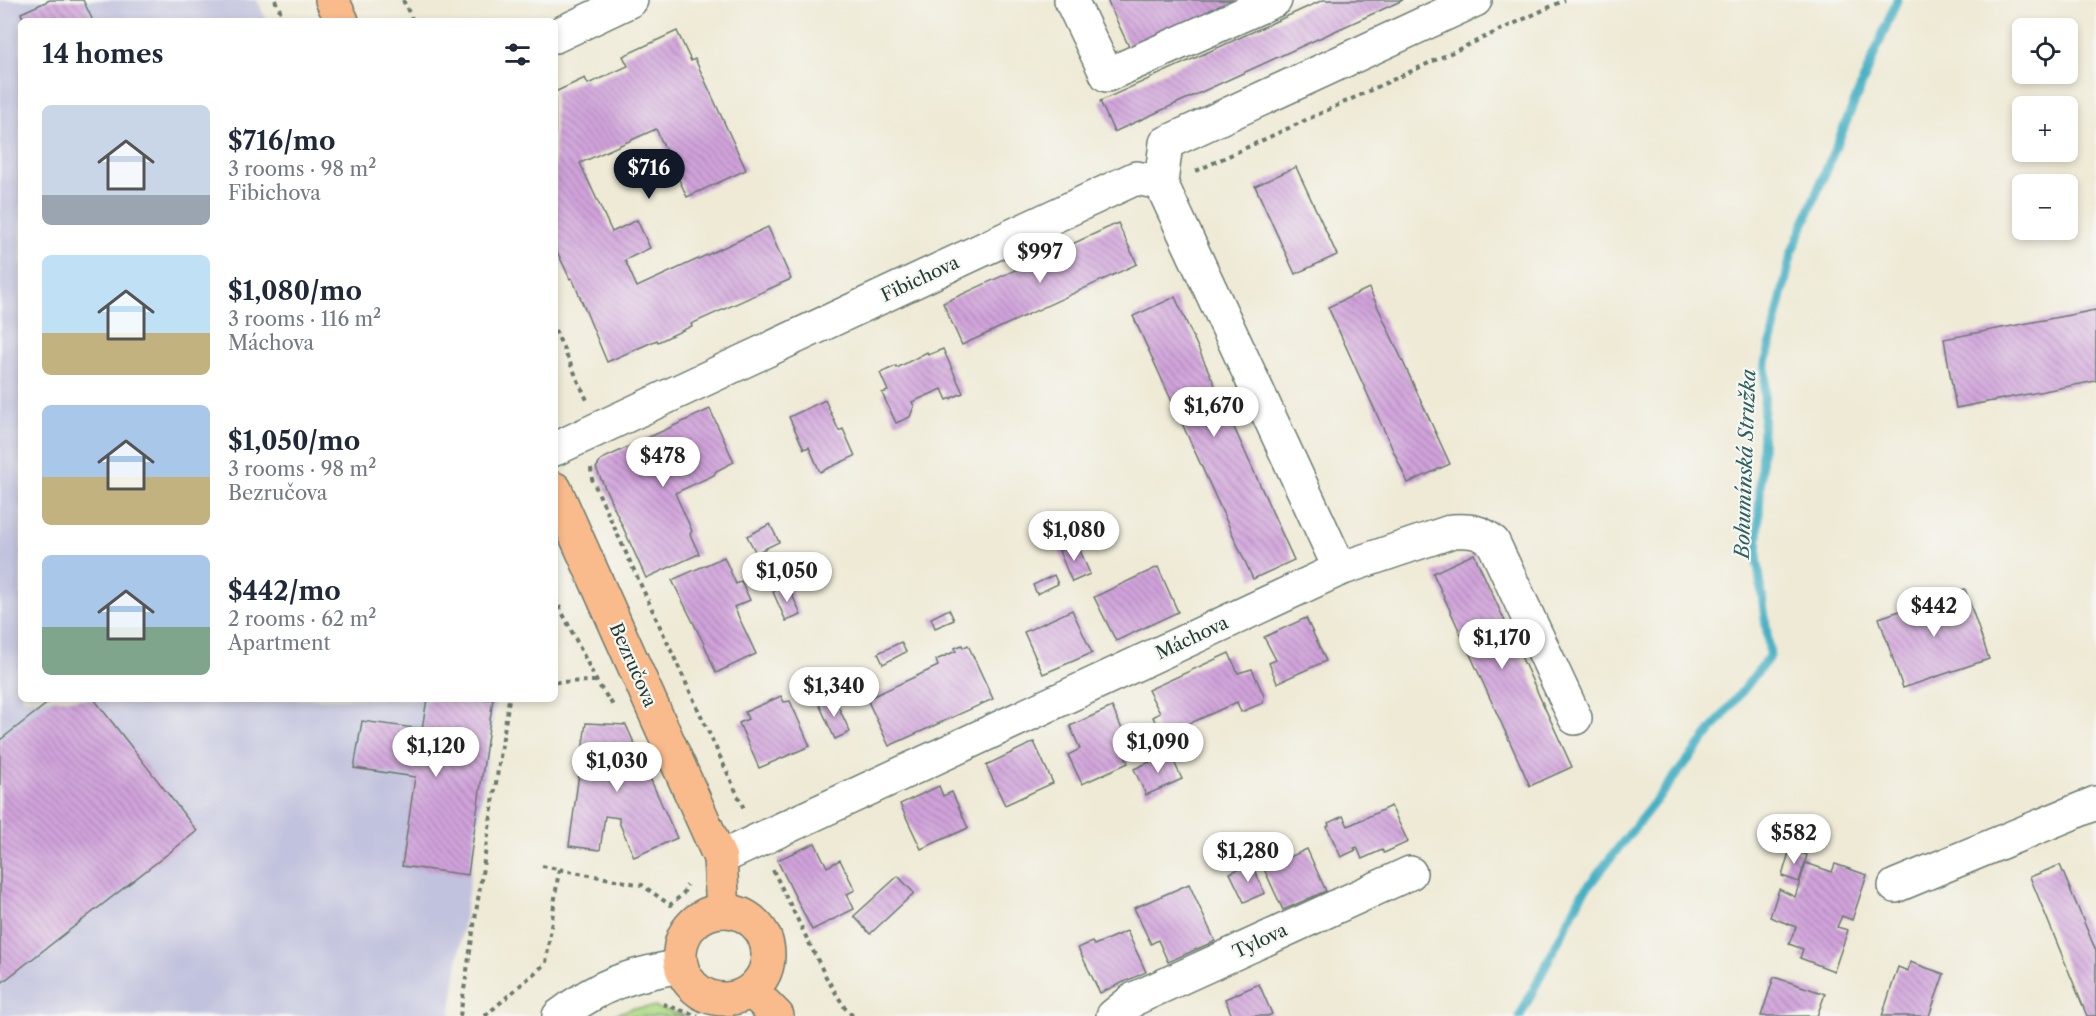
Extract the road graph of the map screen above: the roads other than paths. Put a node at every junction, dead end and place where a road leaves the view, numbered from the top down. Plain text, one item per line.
1 (332, 0) edge
2 (631, 0) edge
3 (1071, 0) edge
4 (1275, 0) edge
5 (1475, 0) edge
6 (341, 18) edge
7 (558, 35) edge
8 (1161, 183) junction
9 (558, 448) edge
10 (558, 496) edge
11 (1340, 569) junction
12 (1575, 718) dead end
13 (2096, 803) edge
14 (720, 858) junction
15 (1410, 873) dead end
16 (1895, 886) dead end
17 (723, 911) junction
18 (681, 966) junction
19 (751, 990) junction
20 (559, 1016) edge
21 (777, 1016) edge
22 (1113, 1016) edge

1 - 6 main road
2 - 7 street
3 - 4 street
5 - 8 street
8 - 9 street, Fibichova
8 - 11 street
10 - 14 main road, Bezručova
11 - 12 street, Máchova
11 - 14 street, Máchova
13 - 16 street
14 - 17 main road, Bezručova
15 - 22 street, Tylova
17 - 18 main road
17 - 19 main road
18 - 19 main road
18 - 20 street
19 - 21 main road

